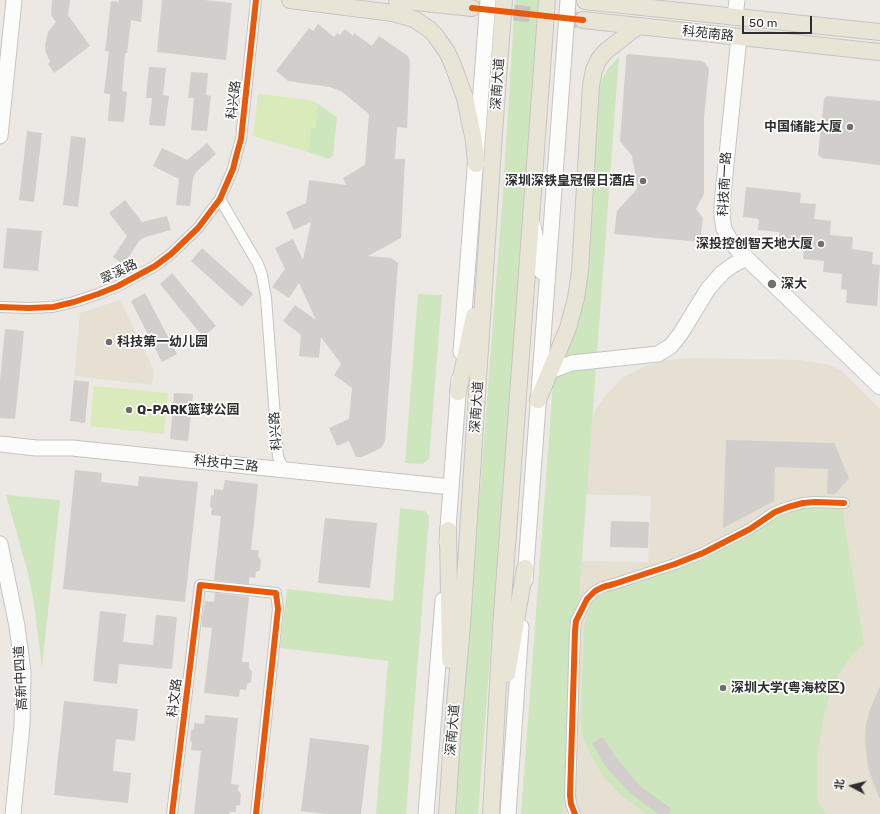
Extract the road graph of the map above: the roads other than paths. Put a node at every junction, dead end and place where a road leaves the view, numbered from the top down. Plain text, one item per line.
1 (14, 0) edge
2 (256, 0) edge
3 (290, 0) edge
4 (397, 0) edge
5 (488, 0) edge
6 (504, 0) edge
7 (547, 0) edge
8 (568, 0) edge
9 (737, 0) edge
10 (585, 1) dead end
11 (472, 8) tunnel mouth
12 (735, 17) junction
13 (583, 20) tunnel mouth
14 (638, 26) junction
15 (880, 32) edge
16 (739, 37) junction
17 (880, 52) edge
18 (0, 136) edge
19 (476, 164) junction
20 (220, 199) junction
21 (531, 212) junction
22 (746, 258) junction
23 (486, 261) junction
24 (546, 293) junction
25 (0, 307) edge
26 (550, 371) junction
27 (880, 387) edge
28 (458, 392) junction
29 (538, 400) junction
30 (0, 444) edge
31 (284, 470) junction
32 (451, 487) junction
33 (844, 503) dead end
34 (448, 530) junction
35 (0, 544) edge
36 (526, 568) junction
37 (452, 738) junction
38 (495, 740) junction
39 (13, 814) edge
40 (172, 814) edge
41 (256, 814) edge
42 (426, 814) edge
43 (447, 814) edge
44 (491, 814) edge
45 (508, 814) edge
46 (575, 814) edge

1 - 18 main road
2 - 20 street, 科兴路
3 - 19 main road
4 - 11 main road
5 - 19 main road
6 - 23 main road, 深南大道
7 - 21 main road
8 - 24 main road
9 - 12 main road
10 - 12 main road, 科苑南路
12 - 15 main road, 科苑南路
13 - 14 main road, 科苑南路
14 - 16 main road, 科苑南路
14 - 26 main road
16 - 17 main road, 科苑南路
16 - 22 main road, 科技南一路
19 - 28 main road
20 - 25 street, 翠溪路
20 - 31 street, 科兴路
21 - 24 main road
21 - 38 main road
22 - 26 main road
22 - 27 main road, 科技南一路
23 - 28 main road
23 - 37 main road, 深南大道
24 - 29 main road
26 - 29 main road
28 - 32 main road
29 - 36 main road
30 - 31 main road, 科技中三路
31 - 32 main road, 科技中三路
32 - 34 main road
33 - 46 street
34 - 37 main road
34 - 42 main road
35 - 39 main road, 高新中四道
36 - 38 main road
36 - 45 main road
37 - 43 main road, 深南大道
38 - 44 main road
40 - 41 street, 科文路

